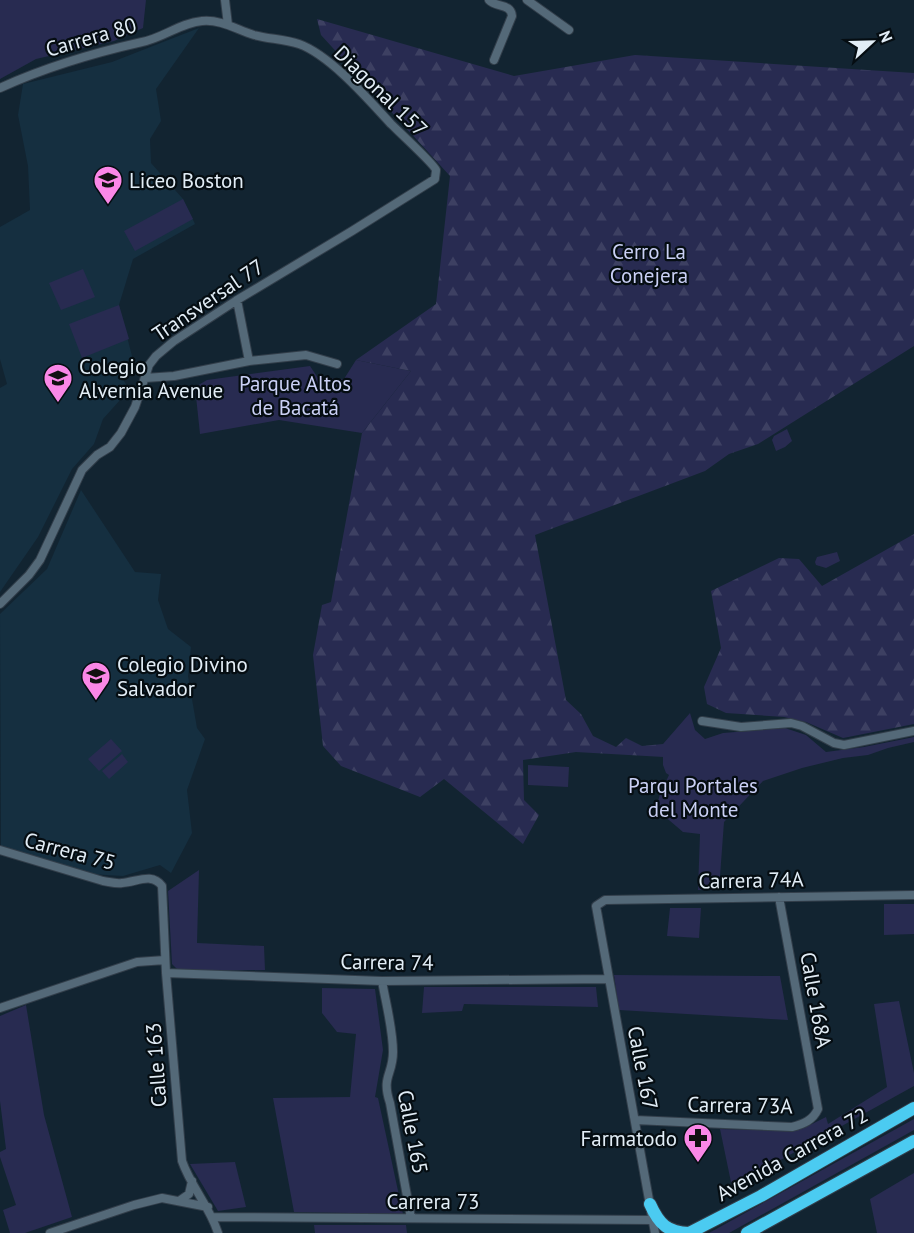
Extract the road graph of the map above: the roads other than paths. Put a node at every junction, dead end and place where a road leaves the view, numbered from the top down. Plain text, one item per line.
1 (225, 0) edge
2 (489, 0) edge
3 (527, 0) edge
4 (228, 25) junction
5 (569, 30) dead end
6 (494, 60) dead end
7 (0, 88) edge
8 (435, 169) joint
9 (237, 300) junction
10 (249, 361) junction
11 (337, 364) dead end
12 (145, 378) junction
13 (0, 604) edge
14 (702, 721) dead end
15 (914, 731) edge
16 (0, 850) edge
17 (162, 886) joint
18 (914, 895) edge
19 (779, 897) junction
20 (596, 910) joint
21 (165, 960) junction
22 (166, 973) junction
23 (608, 980) junction
24 (381, 981) junction
25 (0, 1008) edge
26 (914, 1108) edge
27 (818, 1109) joint
28 (635, 1120) junction
29 (654, 1121) junction
30 (638, 1136) junction
31 (913, 1141) edge
32 (192, 1181) junction
33 (179, 1202) junction
34 (650, 1204) junction
35 (208, 1207) junction
36 (213, 1217) junction
37 (411, 1218) junction
38 (653, 1220) junction
39 (50, 1233) edge
40 (218, 1233) edge
41 (655, 1233) edge
42 (689, 1233) edge
43 (747, 1233) edge

1 - 4 street
2 - 6 street
3 - 5 street
4 - 7 street, Carrera 80
4 - 8 street, Diagonal 157
8 - 9 street, Transversal 77
9 - 10 street
9 - 12 street, Transversal 77
10 - 11 street
10 - 12 street
12 - 13 street, Transversal 77
14 - 15 street
16 - 17 street, Carrera 75
17 - 21 street, Calle 163
18 - 19 street, Carrera 74A
19 - 20 street, Carrera 74A
19 - 27 street, Calle 168A
20 - 23 street, Calle 167
21 - 22 street, Calle 163
21 - 25 street
22 - 24 street, Carrera 74
22 - 32 street, Calle 163
23 - 24 street, Carrera 74
23 - 28 street, Calle 167
24 - 37 street, Calle 165
26 - 42 highway, Avenida Carrera 72
27 - 29 street, Carrera 73A
28 - 29 street, Carrera 73A
28 - 30 street, Calle 167
29 - 30 street
30 - 34 street, Calle 167
31 - 43 highway
32 - 33 street
32 - 35 street, Calle 163
33 - 35 street
33 - 39 street
34 - 38 street, Calle 167
34 - 42 highway
35 - 36 street, Calle 163
36 - 37 street, Carrera 73
36 - 40 street, Calle 163
37 - 38 street, Carrera 73
38 - 41 street, Calle 167

